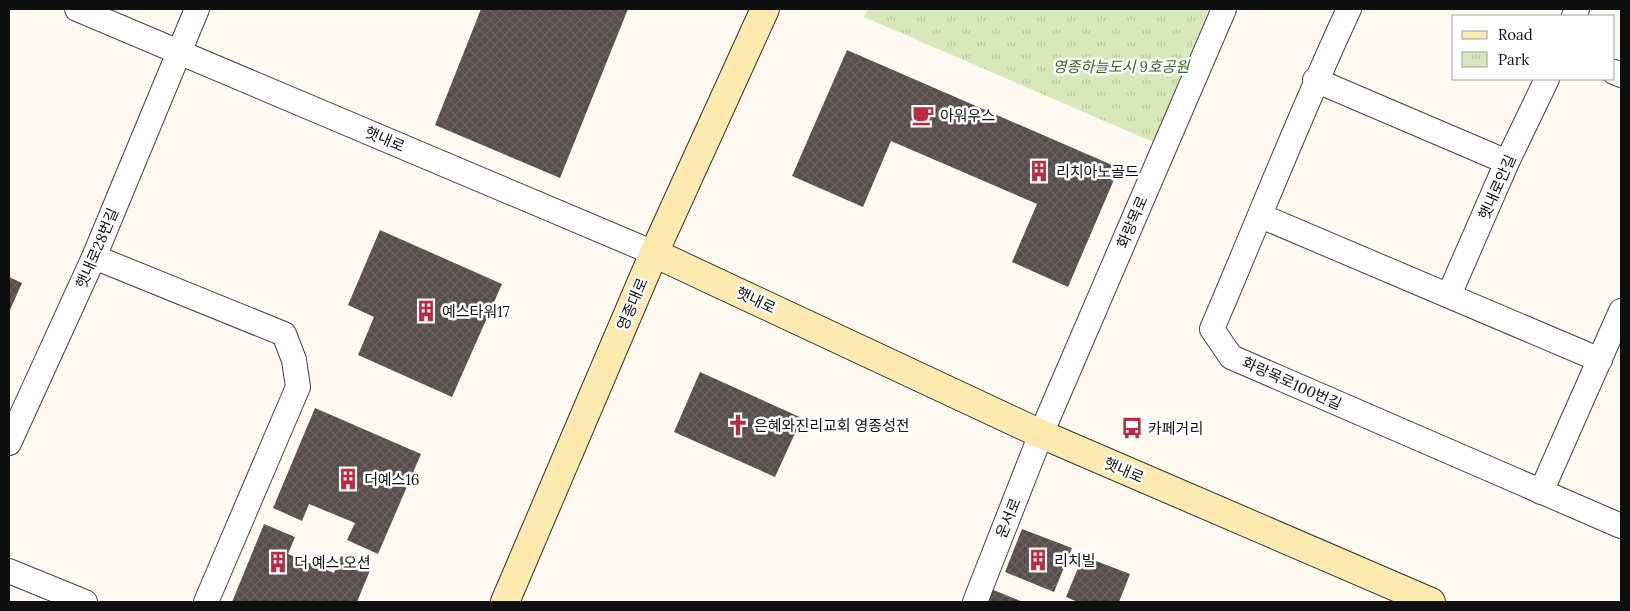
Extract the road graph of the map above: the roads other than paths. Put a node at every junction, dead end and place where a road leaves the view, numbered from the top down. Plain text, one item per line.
1 (77, 9) edge
2 (197, 9) edge
3 (765, 9) edge
4 (1224, 9) edge
5 (1349, 9) edge
6 (179, 51) junction
7 (1315, 80) junction
8 (1547, 80) edge
9 (1507, 162) junction
10 (1260, 216) junction
11 (654, 253) junction
12 (94, 257) junction
13 (1449, 295) junction
14 (1621, 310) edge
15 (1600, 360) junction
16 (1041, 434) junction
17 (9, 442) edge
18 (1541, 492) junction
19 (1621, 526) edge
20 (9, 571) edge
21 (85, 602) edge
22 (206, 602) edge
23 (505, 602) edge
24 (975, 602) edge
25 (1431, 602) edge

1 - 6 street, 햇내로
2 - 6 street, 햇내로28번길
3 - 11 main road, 영종대로
4 - 16 street, 화랑목로
5 - 7 street, 화랑목로100번길
6 - 11 street, 햇내로
6 - 12 street, 햇내로28번길
7 - 9 street
7 - 10 street, 화랑목로100번길
8 - 9 street, 햇내로안길
9 - 13 street, 햇내로안길
10 - 13 street
10 - 18 street, 화랑목로100번길
11 - 16 main road, 햇내로
11 - 23 main road, 영종대로
12 - 17 street, 햇내로28번길
12 - 22 street
13 - 15 street
14 - 15 street
15 - 18 street
16 - 24 street, 운서로
16 - 25 main road, 햇내로
18 - 19 street, 화랑목로100번길
20 - 21 street

